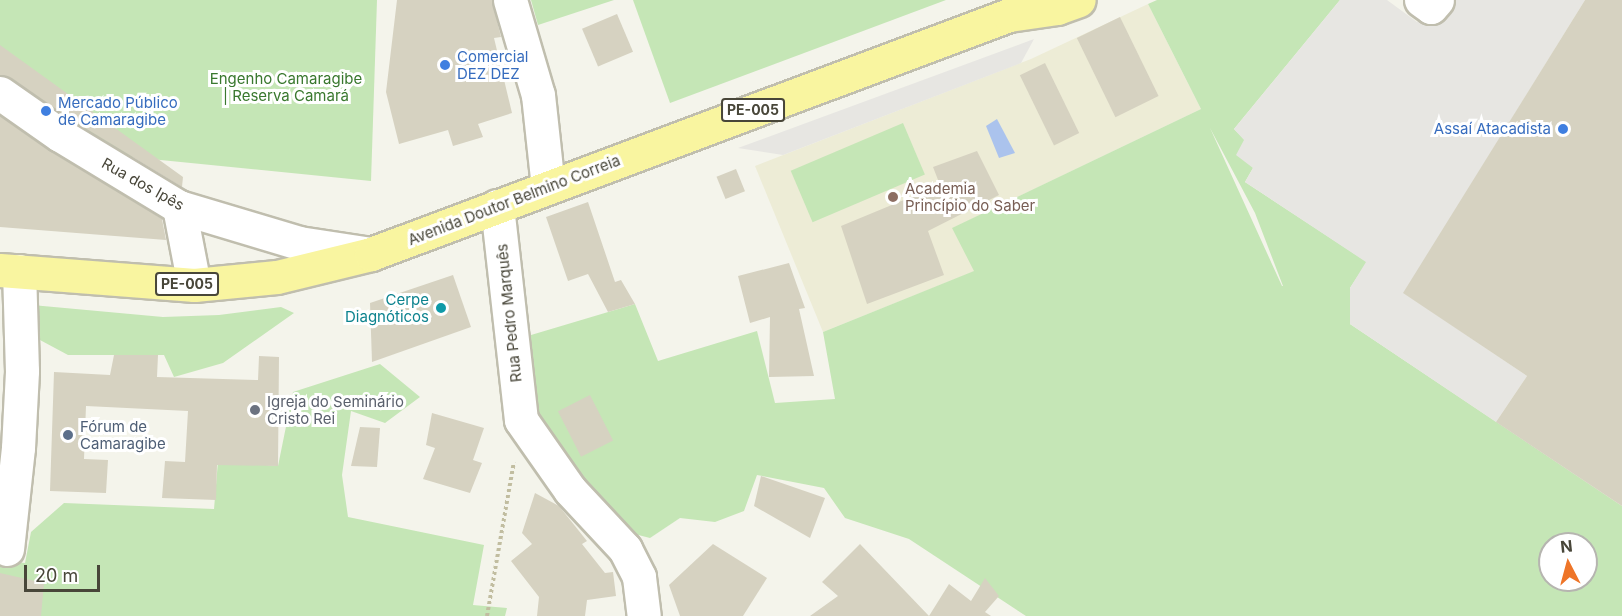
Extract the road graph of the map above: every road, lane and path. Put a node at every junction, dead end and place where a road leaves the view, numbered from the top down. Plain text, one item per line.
1 (510, 0) edge
2 (1078, 0) edge
3 (1018, 7) edge
4 (0, 93) edge
5 (548, 187) junction
6 (497, 206) junction
7 (179, 207) junction
8 (371, 254) junction
9 (9, 271) edge
10 (194, 285) junction
11 (521, 420) junction
12 (7, 549) dead end
13 (487, 616) edge
14 (644, 616) edge

1 - 5 street
2 - 3 main road, Avenida Doutor Belmino Correia / PE-005
3 - 5 main road, Avenida Doutor Belmino Correia / PE-005
4 - 7 street, Rua dos Ipês
5 - 6 main road, Avenida Doutor Belmino Correia / PE-005
6 - 8 main road, Avenida Doutor Belmino Correia / PE-005
6 - 11 street, Rua Pedro Marquês
7 - 8 street, Rua dos Ipês
7 - 10 street
8 - 10 main road, Avenida Doutor Belmino Correia / PE-005
9 - 10 main road, Avenida Doutor Belmino Correia / PE-005
9 - 12 street
11 - 13 path
11 - 14 street, Rua Pedro Marquês

